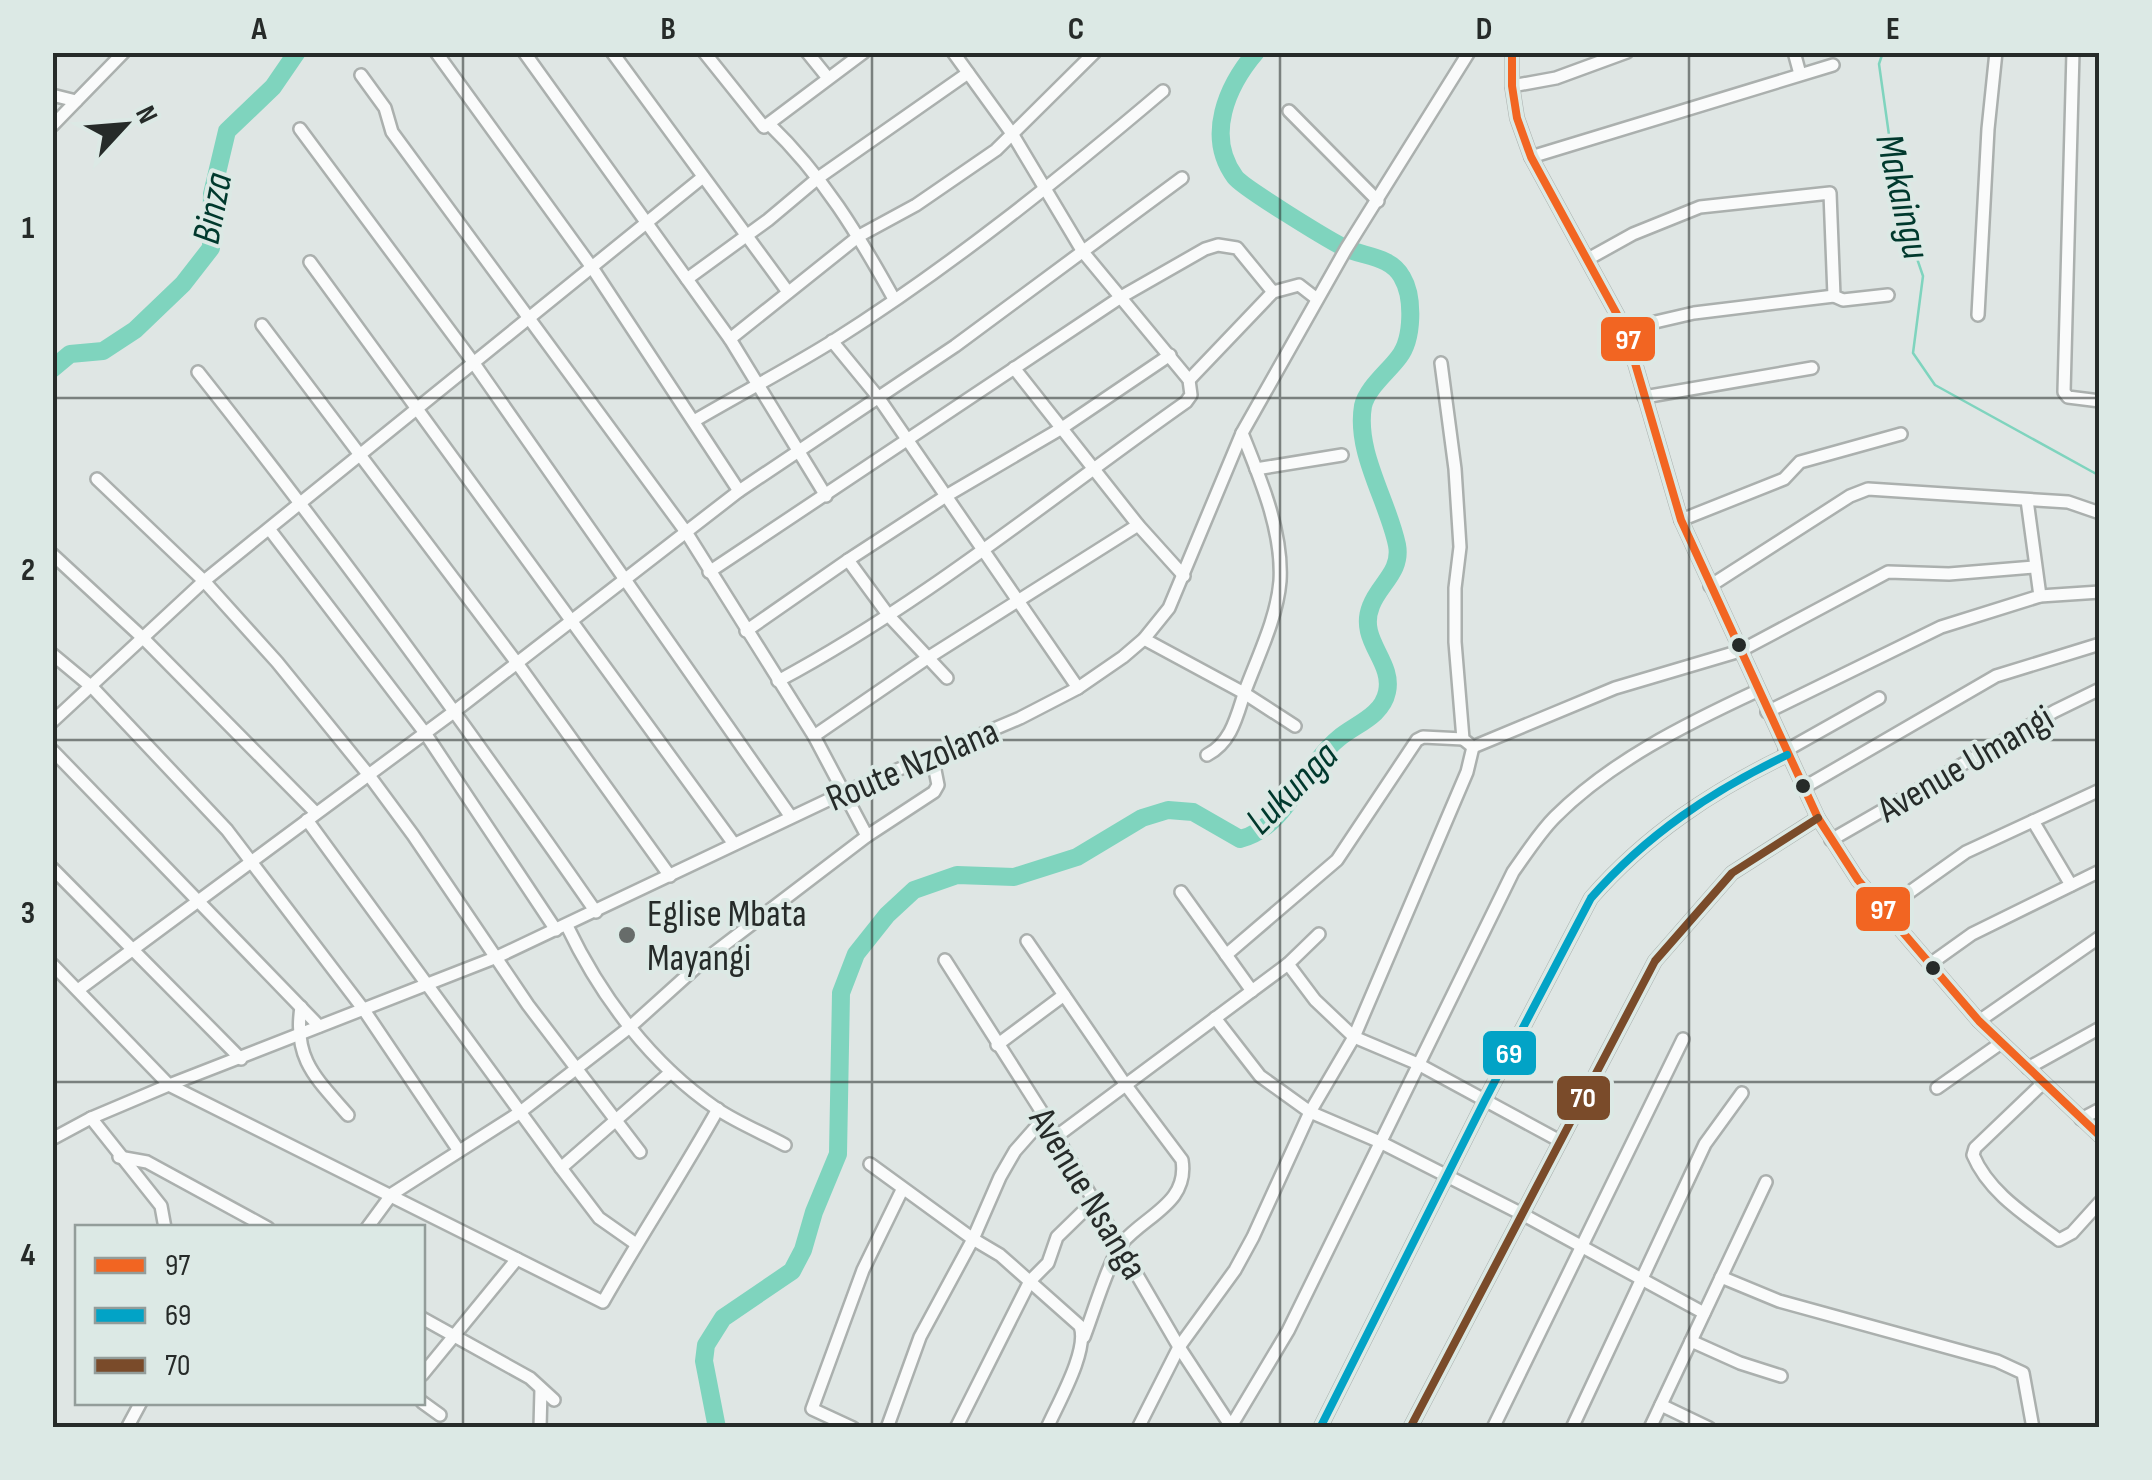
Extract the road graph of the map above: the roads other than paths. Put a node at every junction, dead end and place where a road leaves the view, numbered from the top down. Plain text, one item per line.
1 (124, 52) edge
2 (436, 52) edge
3 (524, 52) edge
4 (612, 52) edge
5 (704, 52) edge
6 (808, 52) edge
7 (864, 52) edge
8 (1095, 52) edge
9 (1469, 52) edge
10 (1512, 52) edge
11 (1628, 52) edge
12 (1794, 52) edge
13 (1996, 52) edge
14 (2073, 52) edge
15 (960, 55) edge
16 (1833, 65) dead end
17 (968, 73) junction
18 (1800, 74) junction
19 (360, 75) dead end
20 (828, 78) junction
21 (1512, 86) junction
22 (1163, 92) dead end
23 (52, 95) edge
24 (76, 101) junction
25 (1289, 111) dead end
26 (770, 124) junction
27 (52, 126) edge
28 (300, 129) dead end
29 (1013, 135) junction
30 (1530, 157) junction
31 (703, 177) junction
32 (818, 178) junction
33 (1182, 178) dead end
34 (1047, 190) junction
35 (1378, 201) junction
36 (645, 222) junction
37 (748, 235) junction
38 (860, 236) junction
39 (1084, 252) junction
40 (1588, 259) junction
41 (310, 262) dead end
42 (591, 266) junction
43 (687, 279) junction
44 (788, 292) junction
45 (1273, 292) junction
46 (1834, 296) junction
47 (1888, 296) dead end
48 (1121, 297) junction
49 (894, 299) junction
50 (1318, 299) junction
51 (1978, 315) dead end
52 (528, 316) junction
53 (262, 326) dead end
54 (1625, 328) junction
55 (730, 338) junction
56 (832, 341) junction
57 (1170, 355) junction
58 (473, 362) junction
59 (1441, 363) dead end
60 (1014, 368) junction
61 (1812, 368) dead end
62 (198, 372) dead end
63 (1190, 380) junction
64 (757, 384) junction
65 (1644, 397) junction
66 (878, 398) junction
67 (2100, 401) edge
68 (417, 410) junction
69 (694, 420) junction
70 (1062, 428) junction
71 (1242, 433) junction
72 (1901, 434) dead end
73 (906, 438) junction
74 (797, 452) junction
75 (358, 454) junction
76 (1342, 456) dead end
77 (1092, 468) junction
78 (1256, 470) junction
79 (97, 479) dead end
80 (739, 491) junction
81 (826, 496) junction
82 (946, 496) junction
83 (2027, 500) junction
84 (301, 501) junction
85 (2100, 514) edge
86 (1681, 520) junction
87 (1138, 524) junction
88 (270, 530) junction
89 (686, 532) junction
90 (984, 550) junction
91 (52, 554) edge
92 (848, 560) junction
93 (2034, 566) junction
94 (709, 572) junction
95 (1184, 576) junction
96 (624, 580) junction
97 (204, 581) junction
98 (1710, 586) junction
99 (2100, 592) edge
100 (2040, 596) junction
101 (1019, 600) junction
102 (888, 616) junction
103 (572, 622) junction
104 (746, 631) junction
105 (144, 639) junction
106 (1144, 639) junction
107 (2100, 644) edge
108 (1740, 652) junction
109 (52, 654) edge
110 (926, 659) junction
111 (517, 664) junction
112 (946, 678) dead end
113 (778, 681) junction
114 (93, 688) junction
115 (1078, 688) junction
116 (2100, 689) edge
117 (1757, 691) junction
118 (1244, 694) junction
119 (1879, 698) dead end
120 (455, 711) junction
121 (1767, 712) junction
122 (52, 722) edge
123 (1294, 726) dead end
124 (425, 733) junction
125 (814, 736) junction
126 (1468, 743) junction
127 (52, 750) edge
128 (1786, 753) junction
129 (932, 755) junction
130 (1208, 755) dead end
131 (368, 774) junction
132 (1803, 788) junction
133 (2100, 790) edge
134 (845, 792) junction
135 (311, 817) junction
136 (790, 817) junction
137 (1818, 818) junction
138 (2033, 821) junction
139 (867, 836) junction
140 (1831, 840) junction
141 (734, 844) junction
142 (251, 860) junction
143 (52, 868) edge
144 (2100, 871) edge
145 (670, 876) junction
146 (2071, 885) junction
147 (1181, 892) dead end
148 (199, 899) junction
149 (1883, 911) junction
150 (596, 912) junction
151 (561, 928) junction
152 (1319, 934) dead end
153 (2100, 936) edge
154 (1027, 942) dead end
155 (133, 950) junction
156 (1226, 955) junction
157 (497, 957) junction
158 (945, 960) dead end
159 (52, 964) edge
160 (1288, 964) junction
161 (1930, 964) junction
162 (427, 984) junction
163 (78, 990) junction
164 (1252, 991) junction
165 (1064, 994) junction
166 (301, 1008) junction
167 (364, 1010) junction
168 (1215, 1018) junction
169 (1980, 1021) junction
170 (318, 1026) junction
171 (630, 1027) junction
172 (2100, 1028) edge
173 (296, 1035) junction
174 (1354, 1038) junction
175 (1683, 1039) dead end
176 (2002, 1043) junction
177 (997, 1046) junction
178 (241, 1059) junction
179 (1418, 1064) junction
180 (2028, 1068) junction
181 (575, 1069) junction
182 (671, 1072) junction
183 (1125, 1084) junction
184 (2043, 1084) junction
185 (169, 1085) junction
186 (1937, 1088) dead end
187 (1742, 1093) dead end
188 (1484, 1100) junction
189 (2100, 1109) edge
190 (718, 1110) junction
191 (519, 1112) junction
192 (1310, 1112) junction
193 (348, 1114) dead end
194 (1045, 1117) junction
195 (91, 1118) junction
196 (2080, 1118) junction
197 (616, 1121) junction
198 (1057, 1136) junction
199 (2100, 1136) edge
200 (52, 1139) edge
201 (1560, 1141) junction
202 (1380, 1142) junction
203 (785, 1145) dead end
204 (459, 1151) junction
205 (640, 1152) dead end
206 (119, 1157) junction
207 (870, 1164) dead end
208 (560, 1168) junction
209 (1446, 1177) junction
210 (1766, 1182) dead end
211 (902, 1190) junction
212 (392, 1194) junction
213 (1095, 1200) junction
214 (2100, 1202) edge
215 (1522, 1214) junction
216 (164, 1225) edge
217 (262, 1225) edge
218 (369, 1225) edge
219 (972, 1239) junction
220 (636, 1244) junction
221 (1121, 1244) junction
222 (1582, 1247) junction
223 (517, 1259) junction
224 (1721, 1277) junction
225 (1642, 1278) junction
226 (1030, 1281) junction
227 (1704, 1313) junction
228 (425, 1320) edge
229 (1084, 1337) junction
230 (456, 1338) junction
231 (1691, 1341) junction
232 (1179, 1347) junction
233 (425, 1372) edge
234 (1781, 1376) dead end
235 (541, 1388) junction
236 (554, 1400) dead end
237 (425, 1404) edge
238 (140, 1405) edge
239 (1661, 1405) junction
240 (440, 1415) dead end
241 (1231, 1427) edge
242 (127, 1428) edge
243 (540, 1428) edge
244 (852, 1428) edge
245 (887, 1428) edge
246 (956, 1428) edge
247 (1047, 1428) edge
248 (1138, 1428) edge
249 (1320, 1428) edge
250 (1410, 1428) edge
251 (1493, 1428) edge
252 (1572, 1428) edge
253 (1650, 1428) edge
254 (1709, 1428) edge
255 (2033, 1428) edge

1 - 24 street
2 - 42 street
3 - 36 street
4 - 31 street
5 - 26 street
6 - 20 street
7 - 20 street
8 - 29 street
9 - 35 street, Route Nzolana
10 - 21 street
11 - 21 street
12 - 18 street
13 - 51 street
14 - 67 street
15 - 17 street
16 - 18 street
17 - 29 street
17 - 32 street
18 - 30 street
19 - 52 street
20 - 26 street
21 - 30 street
22 - 34 street
23 - 24 street
24 - 27 street
25 - 35 street
26 - 32 street
28 - 58 street
29 - 34 street
29 - 38 street
30 - 40 street
31 - 36 street
31 - 37 street
32 - 37 street
32 - 38 street
33 - 39 street
34 - 39 street
34 - 49 street
35 - 50 street, Route Nzolana
36 - 42 street
36 - 43 street
37 - 43 street
37 - 44 street
38 - 44 street
38 - 49 street
39 - 48 street
39 - 66 street
40 - 46 street
40 - 54 street
41 - 68 street
42 - 52 street
42 - 69 street
43 - 55 street
44 - 55 street
45 - 48 street
45 - 50 street
45 - 63 street
46 - 47 street
46 - 54 street
48 - 57 street
48 - 60 street
49 - 56 street
50 - 71 street, Route Nzolana
52 - 58 street
52 - 89 street
53 - 75 street
54 - 65 street
55 - 64 street
56 - 64 street
56 - 66 street
57 - 63 street
57 - 70 street
58 - 68 street
58 - 96 street
59 - 126 street
60 - 70 street
60 - 73 street
61 - 65 street
62 - 84 street
63 - 77 street
64 - 69 street
64 - 74 street
65 - 86 street
66 - 73 street
66 - 74 street
68 - 75 street
68 - 103 street
69 - 80 street
70 - 77 street
70 - 82 street
71 - 78 street
71 - 95 street, Route Nzolana
72 - 86 street
73 - 81 street
73 - 82 street
74 - 80 street
74 - 81 street
75 - 84 street
75 - 111 street
76 - 78 street
77 - 87 street
77 - 90 street
78 - 118 street
79 - 97 street
80 - 89 street
81 - 94 street
82 - 90 street
82 - 92 street
83 - 85 street
83 - 93 street
83 - 98 street
84 - 88 street
84 - 120 street
86 - 98 street
87 - 95 street
87 - 101 street
88 - 97 street
88 - 124 street
89 - 94 street
89 - 96 street
90 - 101 street
90 - 102 street
91 - 105 street
92 - 102 street
92 - 104 street
93 - 100 street
93 - 108 street
94 - 104 street
95 - 106 street, Route Nzolana
96 - 103 street
96 - 136 street
97 - 105 street
97 - 131 street
98 - 108 street
99 - 100 street
100 - 121 street
101 - 110 street
101 - 115 street
102 - 110 street
102 - 113 street
103 - 111 street
103 - 141 street
104 - 113 street
105 - 114 street
105 - 135 street
106 - 115 street, Route Nzolana
106 - 118 street
107 - 132 street
108 - 117 street
108 - 126 street
109 - 114 street
110 - 112 street
110 - 125 street
111 - 120 street
111 - 145 street
113 - 125 street
114 - 122 street
114 - 142 street
115 - 129 street, Route Nzolana
116 - 140 street, Avenue Umangi
117 - 121 street
117 - 179 street
118 - 123 street
118 - 130 street
119 - 128 street
120 - 124 street
120 - 150 street
121 - 128 street
124 - 131 street
124 - 151 street
125 - 134 street
126 - 156 street
126 - 174 street
127 - 148 street
128 - 132 street
128 - 188 street
129 - 134 street, Route Nzolana
129 - 139 street
131 - 135 street
131 - 157 street
132 - 137 street
133 - 138 street
134 - 136 street, Route Nzolana
134 - 139 street
135 - 142 street
135 - 162 street
136 - 141 street, Route Nzolana
137 - 140 street
137 - 201 street
138 - 146 street
138 - 149 street
139 - 171 street
140 - 149 street
141 - 145 street, Route Nzolana
142 - 148 street
142 - 167 street
143 - 155 street
144 - 146 street
145 - 150 street, Route Nzolana
146 - 161 street
147 - 156 street
148 - 155 street
148 - 166 street
149 - 161 street
150 - 151 street, Route Nzolana
151 - 157 street, Route Nzolana
151 - 171 street
152 - 160 street
153 - 169 street
154 - 165 street
155 - 163 street
155 - 178 street
156 - 164 street
157 - 162 street, Route Nzolana
157 - 181 street
158 - 177 street, Avenue Nsanga
159 - 163 street
160 - 164 street
160 - 174 street
161 - 169 street
162 - 167 street, Route Nzolana
162 - 191 street
163 - 185 street
164 - 168 street
165 - 177 street
165 - 183 street
166 - 170 street
166 - 173 street
167 - 170 street, Route Nzolana
167 - 204 street
168 - 183 street
168 - 192 street
169 - 176 street
170 - 173 street, Route Nzolana
171 - 181 street
171 - 182 street
172 - 180 street
173 - 178 street, Route Nzolana
173 - 193 street
174 - 179 street
174 - 192 street
175 - 222 street
176 - 180 street
176 - 186 street
177 - 194 street, Avenue Nsanga
178 - 185 street, Route Nzolana
179 - 188 street
179 - 202 street
180 - 184 street
181 - 191 street
181 - 197 street
182 - 190 street
182 - 197 street
183 - 198 street
183 - 221 street
184 - 196 street
184 - 214 street
185 - 195 street, Route Nzolana
185 - 212 street
187 - 225 street
188 - 201 street
188 - 209 street
189 - 196 street
190 - 203 street
190 - 220 street
191 - 204 street
191 - 208 street
192 - 202 street
192 - 232 street
194 - 198 street, Avenue Nsanga
194 - 219 street
195 - 200 street, Route Nzolana
195 - 206 street
196 - 199 street
197 - 205 street
197 - 208 street
198 - 213 street, Avenue Nsanga
201 - 215 street
202 - 209 street
202 - 241 street
204 - 212 street
206 - 216 street
206 - 217 street
207 - 211 street
208 - 220 street
209 - 215 street
209 - 249 street
210 - 224 street
211 - 219 street
211 - 244 street
212 - 218 street
212 - 223 street
213 - 221 street, Avenue Nsanga
213 - 226 street
215 - 222 street
215 - 250 street
219 - 226 street
219 - 245 street
220 - 223 street
221 - 229 street
221 - 232 street, Avenue Nsanga
222 - 225 street
222 - 251 street
223 - 230 street
224 - 227 street
224 - 255 street
225 - 227 street
225 - 252 street
226 - 229 street
226 - 246 street
227 - 231 street
228 - 230 street
229 - 247 street
230 - 233 street
230 - 235 street
231 - 234 street
231 - 239 street
232 - 241 street, Avenue Nsanga
232 - 248 street
235 - 236 street
235 - 243 street
237 - 240 street
238 - 242 street
239 - 253 street
239 - 254 street

